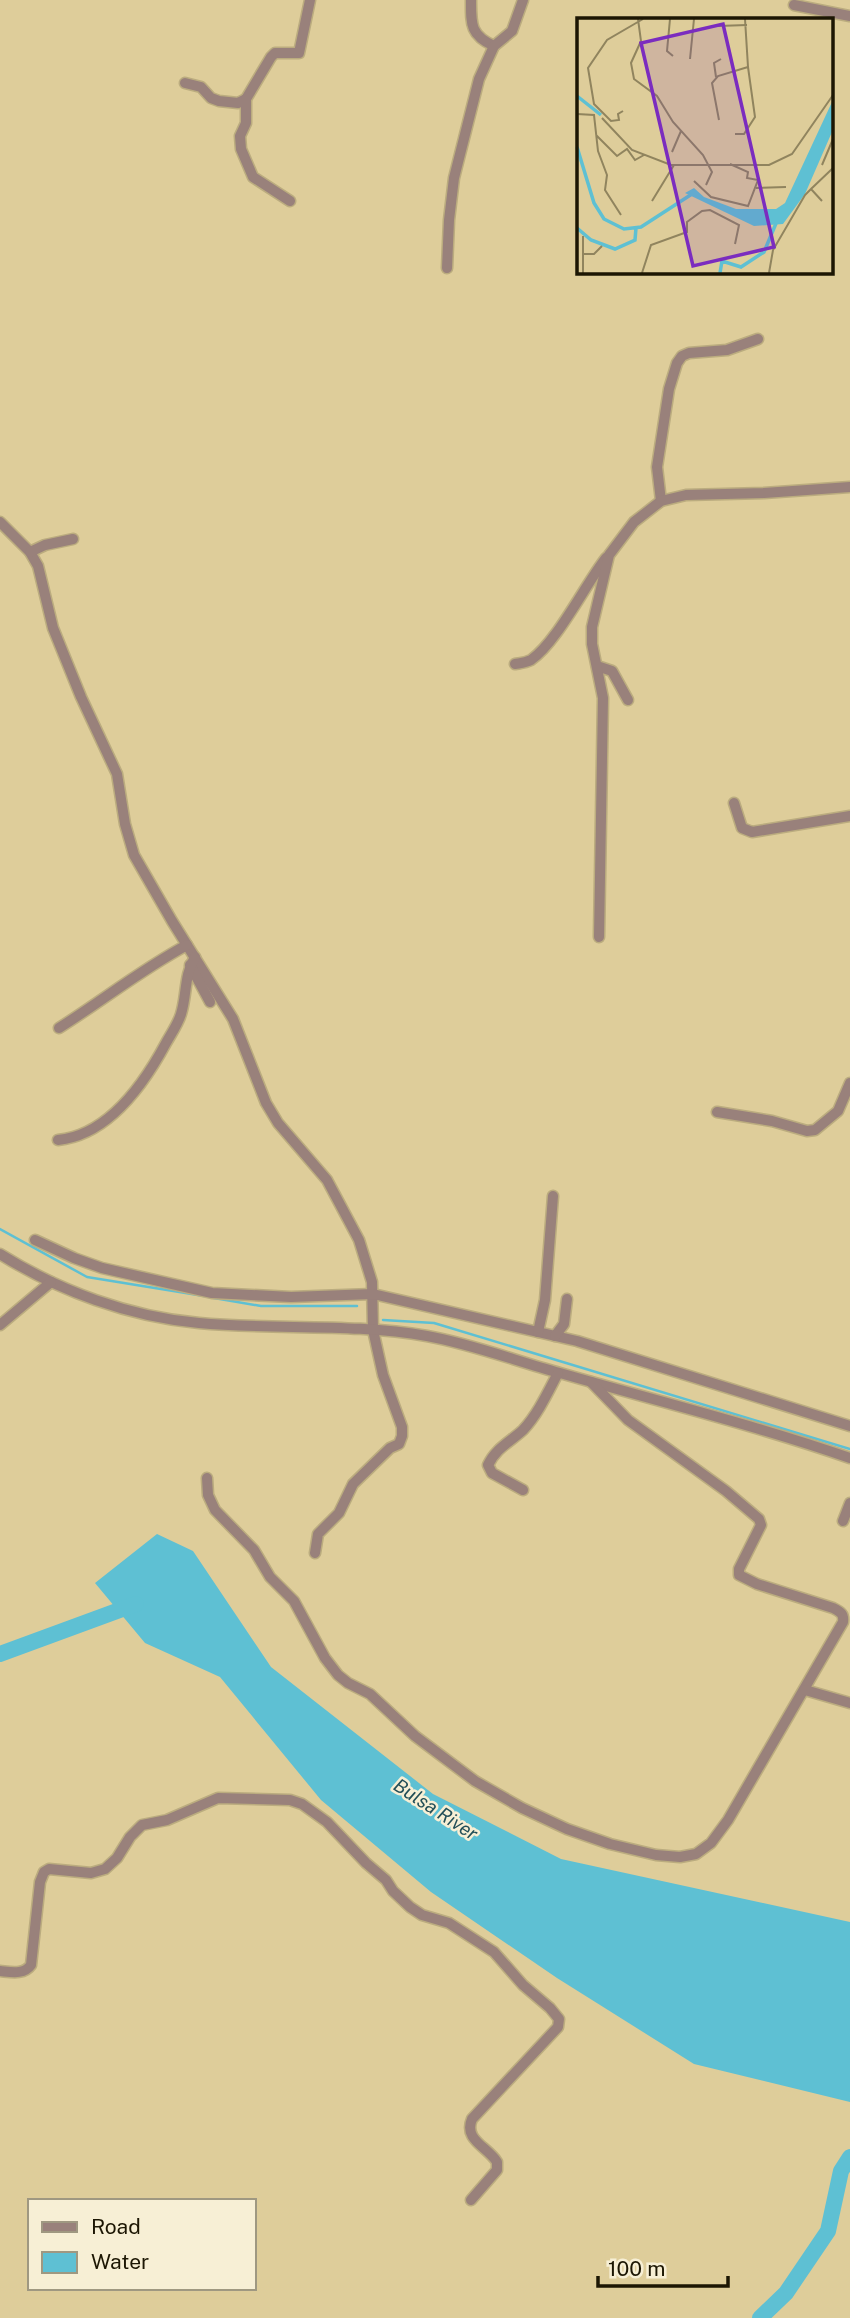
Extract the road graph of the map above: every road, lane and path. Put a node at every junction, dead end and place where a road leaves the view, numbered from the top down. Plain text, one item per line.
1 (310, 0) edge
2 (471, 0) edge
3 (523, 0) edge
4 (794, 5) dead end
5 (830, 16) edge
6 (850, 16) edge
7 (494, 46) junction
8 (185, 83) dead end
9 (246, 99) junction
10 (290, 201) dead end
11 (447, 268) dead end
12 (758, 339) dead end
13 (850, 487) edge
14 (662, 502) junction
15 (0, 522) edge
16 (73, 539) dead end
17 (30, 552) junction
18 (609, 555) junction
19 (515, 664) dead end
20 (597, 666) junction
21 (628, 700) dead end
22 (734, 803) dead end
23 (850, 816) edge
24 (599, 937) dead end
25 (187, 945) junction
26 (193, 961) junction
27 (210, 1002) dead end
28 (59, 1028) dead end
29 (850, 1083) edge
30 (717, 1112) dead end
31 (58, 1140) dead end
32 (553, 1196) dead end
33 (36, 1240) dead end
34 (0, 1254) edge
35 (51, 1282) junction
36 (373, 1294) junction
37 (567, 1299) dead end
38 (0, 1325) edge
39 (373, 1330) junction
40 (538, 1332) junction
41 (555, 1336) junction
42 (558, 1373) junction
43 (591, 1382) junction
44 (850, 1426) edge
45 (850, 1458) edge
46 (207, 1478) dead end
47 (523, 1490) dead end
48 (850, 1503) edge
49 (843, 1521) dead end
50 (315, 1553) dead end
51 (805, 1690) junction
52 (850, 1703) edge
53 (0, 1971) edge
54 (471, 2200) dead end

1 - 9 street
2 - 7 street
3 - 7 street
4 - 5 street
5 - 6 street
7 - 11 street
8 - 9 street
9 - 10 street
12 - 14 street
13 - 14 street
14 - 18 street
15 - 17 street
16 - 17 street
17 - 25 street
18 - 19 street
18 - 20 street
20 - 21 street
20 - 24 street
22 - 23 street
25 - 26 street
25 - 28 street
26 - 27 street
26 - 31 street
26 - 36 street
29 - 30 street
32 - 40 street
33 - 36 street
34 - 35 street
35 - 38 street
35 - 39 street
36 - 39 street
36 - 40 street
37 - 41 street
39 - 42 street
39 - 50 street
40 - 41 street
41 - 44 street
42 - 43 street
42 - 47 street
43 - 45 street
43 - 51 street
46 - 51 street
48 - 49 street
51 - 52 street
53 - 54 street

